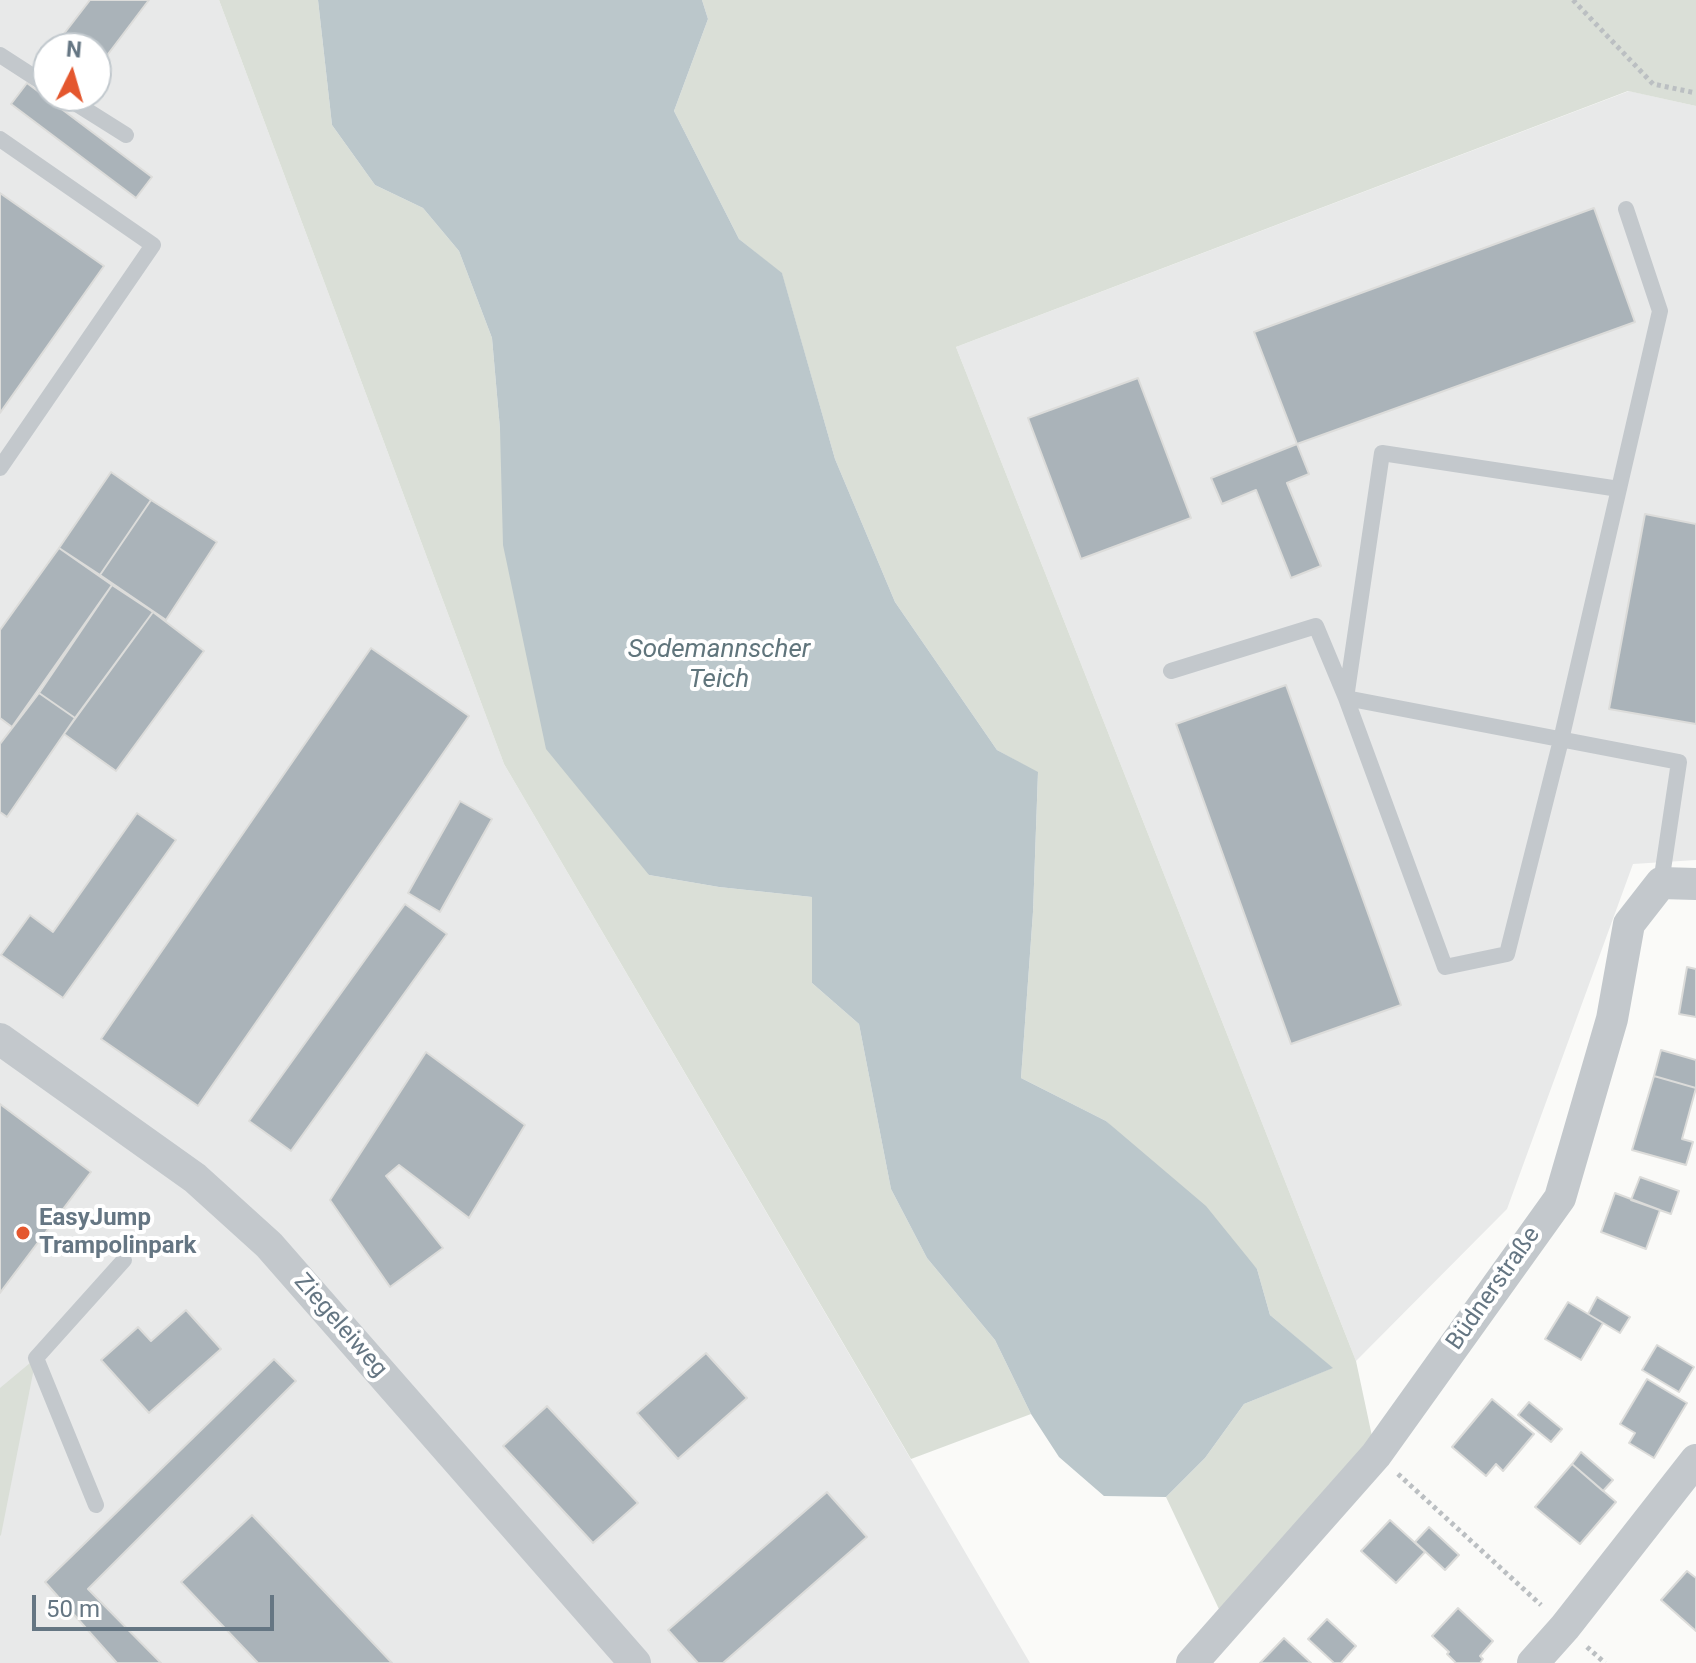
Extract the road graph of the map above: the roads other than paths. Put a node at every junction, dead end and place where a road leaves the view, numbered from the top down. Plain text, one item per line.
1 (0, 55) edge
2 (32, 76) edge
3 (89, 112) edge
4 (126, 135) dead end
5 (0, 139) edge
6 (1626, 209) dead end
7 (0, 468) edge
8 (1619, 489) junction
9 (1171, 671) dead end
10 (1346, 698) junction
11 (1561, 740) junction
12 (1661, 883) junction
13 (1696, 884) edge
14 (0, 1039) edge
15 (124, 1260) dead end
16 (1696, 1460) edge
17 (96, 1505) dead end
18 (635, 1663) edge
19 (1192, 1663) edge
20 (1533, 1663) edge

1 - 2 lane
3 - 4 lane
5 - 7 lane
6 - 8 lane
8 - 10 lane
8 - 11 lane
9 - 10 lane
10 - 11 lane
10 - 11 lane
11 - 12 lane
12 - 13 street
12 - 19 street, Büdnerstraße
14 - 18 street, Ziegeleiweg
15 - 17 lane
16 - 20 street

